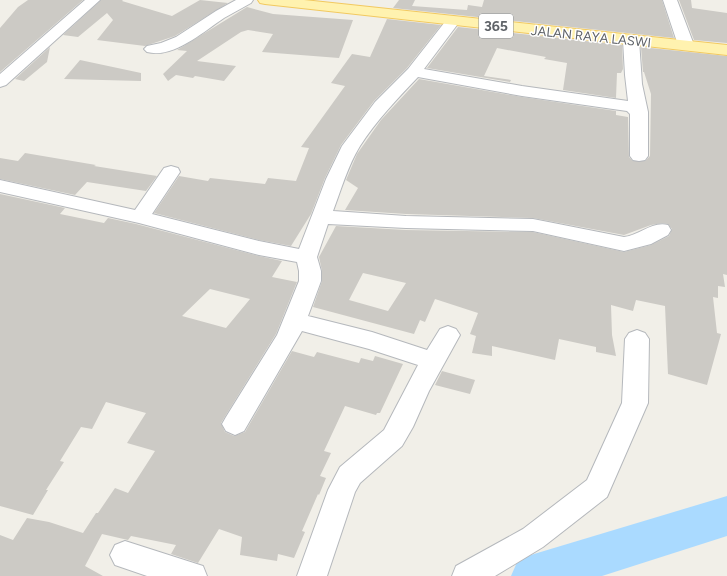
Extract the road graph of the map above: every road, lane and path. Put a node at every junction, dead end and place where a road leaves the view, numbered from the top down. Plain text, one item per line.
1 (93, 0) edge
2 (246, 0) edge
3 (265, 0) edge
4 (670, 0) edge
5 (454, 21) junction
6 (631, 40) junction
7 (686, 45) junction
8 (152, 49) dead end
9 (727, 50) edge
10 (414, 72) junction
11 (0, 82) edge
12 (638, 110) junction
13 (639, 156) dead end
14 (171, 172) dead end
15 (0, 186) edge
16 (140, 217) junction
17 (323, 217) junction
18 (661, 230) dead end
19 (306, 257) junction
20 (294, 321) junction
21 (448, 336) dead end
22 (637, 339) dead end
23 (433, 361) junction
24 (235, 424) dead end
25 (126, 555) dead end
26 (192, 576) edge
27 (312, 576) edge
28 (467, 576) edge

1 - 11 street
2 - 8 street
3 - 5 main road, JALAN RAYA LASWI / 365
4 - 7 street
5 - 6 main road, JALAN RAYA LASWI / 365
5 - 10 street
6 - 7 main road, JALAN RAYA LASWI / 365
6 - 12 street
7 - 9 main road, JALAN RAYA LASWI / 365
10 - 12 street
10 - 17 street
12 - 13 street
14 - 16 street
15 - 16 street
16 - 19 street
17 - 18 street
17 - 19 street
19 - 20 street
20 - 23 street
20 - 24 street
21 - 23 street
22 - 28 street
23 - 27 street
25 - 26 street

